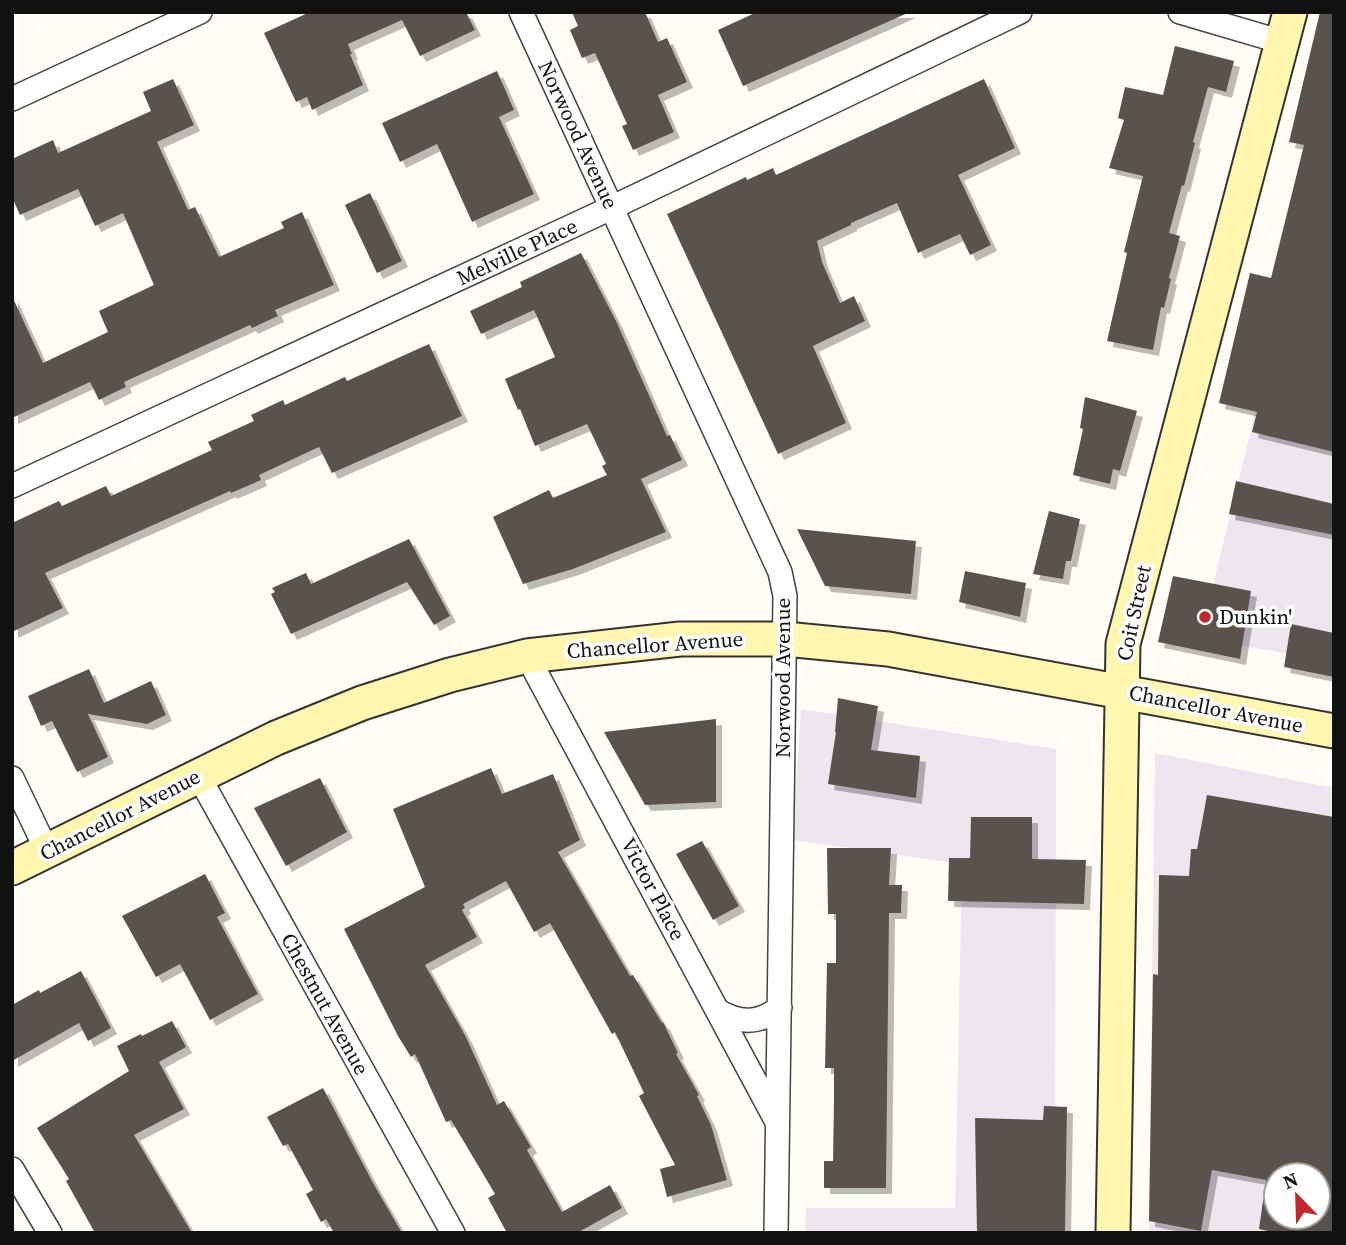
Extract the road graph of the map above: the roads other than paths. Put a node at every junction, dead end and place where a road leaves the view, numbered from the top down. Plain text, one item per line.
1 (200, 12) edge
2 (521, 12) edge
3 (1020, 12) edge
4 (1180, 12) edge
5 (1286, 27) edge
6 (12, 99) edge
7 (611, 208) junction
8 (12, 486) edge
9 (785, 639) junction
10 (527, 656) junction
11 (1121, 691) junction
12 (1334, 731) edge
13 (198, 775) junction
14 (12, 778) edge
15 (47, 851) junction
16 (12, 868) edge
17 (780, 1007) junction
18 (718, 1011) junction
19 (778, 1123) junction
20 (12, 1169) edge
21 (50, 1233) edge
22 (453, 1233) edge
23 (776, 1233) edge
24 (1113, 1233) edge

1 - 6 street
2 - 7 street, Norwood Avenue
3 - 7 street, Melville Place
4 - 5 street
5 - 11 main road, Coit Street
7 - 8 street, Melville Place
7 - 9 street, Norwood Avenue
9 - 10 main road, Chancellor Avenue
9 - 11 main road, Chancellor Avenue
9 - 17 street, Norwood Avenue
10 - 13 main road, Chancellor Avenue
10 - 18 street, Victor Place
11 - 12 main road, Chancellor Avenue
11 - 24 main road, Coit Street
13 - 15 main road, Chancellor Avenue
13 - 22 street, Chestnut Avenue
14 - 15 street
15 - 16 main road, Chancellor Avenue
17 - 18 street
17 - 19 street, Norwood Avenue
18 - 19 street, Victor Place
19 - 23 street, Norwood Avenue
20 - 21 street

